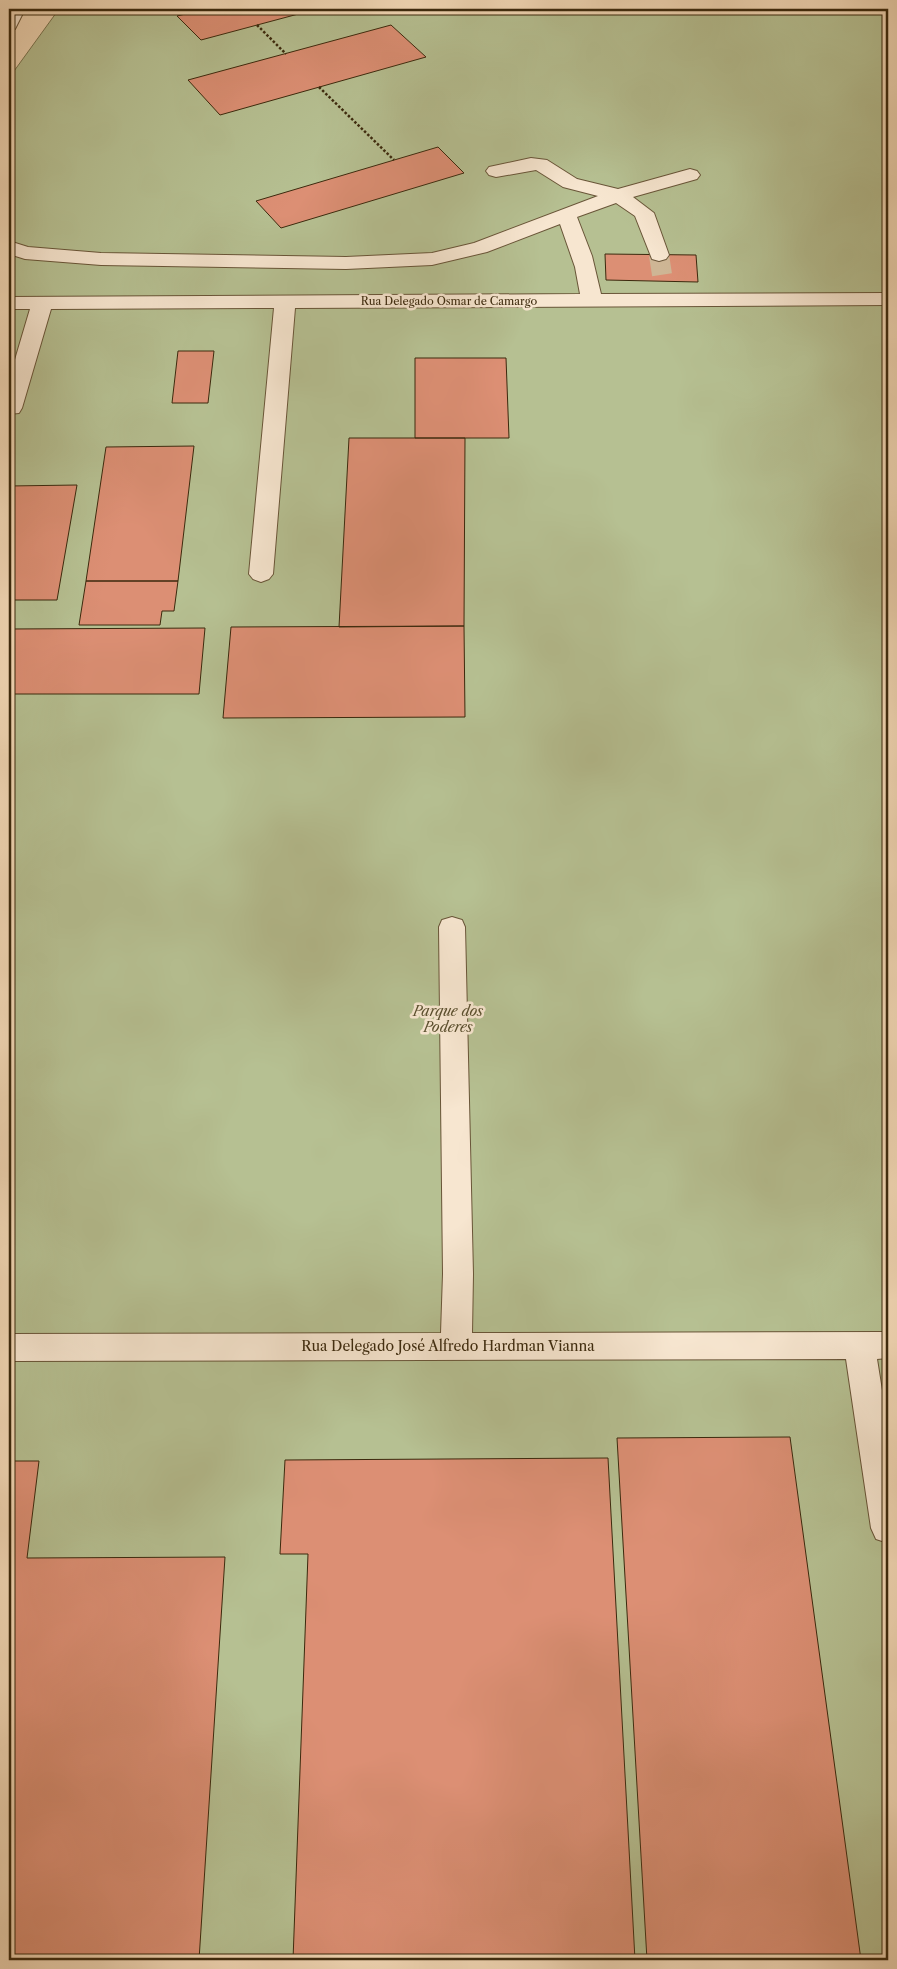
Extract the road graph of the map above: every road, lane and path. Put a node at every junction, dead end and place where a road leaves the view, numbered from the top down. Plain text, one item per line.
1 (16, 9) edge
2 (9, 25) edge
3 (257, 25) dead end
4 (286, 54) dead end
5 (319, 87) dead end
6 (394, 160) dead end
7 (496, 171) dead end
8 (690, 175) dead end
9 (618, 195) junction
10 (566, 214) junction
11 (9, 247) edge
12 (660, 255) tunnel mouth
13 (888, 299) edge
14 (591, 300) junction
15 (285, 302) junction
16 (9, 303) edge
17 (42, 303) junction
18 (11, 408) dead end
19 (260, 574) dead end
20 (452, 927) dead end
21 (874, 1345) edge
22 (456, 1346) junction
23 (9, 1348) edge
24 (888, 1528) edge

1 - 2 street
3 - 4 path
5 - 6 path
7 - 9 street
8 - 9 street
9 - 10 street
9 - 12 street
10 - 11 street
10 - 14 street
13 - 14 street, Rua Delegado Osmar de Camargo
14 - 15 street, Rua Delegado Osmar de Camargo
15 - 17 street, Rua Delegado Osmar de Camargo
15 - 19 street
16 - 17 street, Rua Delegado Osmar de Camargo
17 - 18 street
20 - 22 street
21 - 22 street, Rua Delegado José Alfredo Hardman Vianna
21 - 24 street
22 - 23 street, Rua Delegado José Alfredo Hardman Vianna

